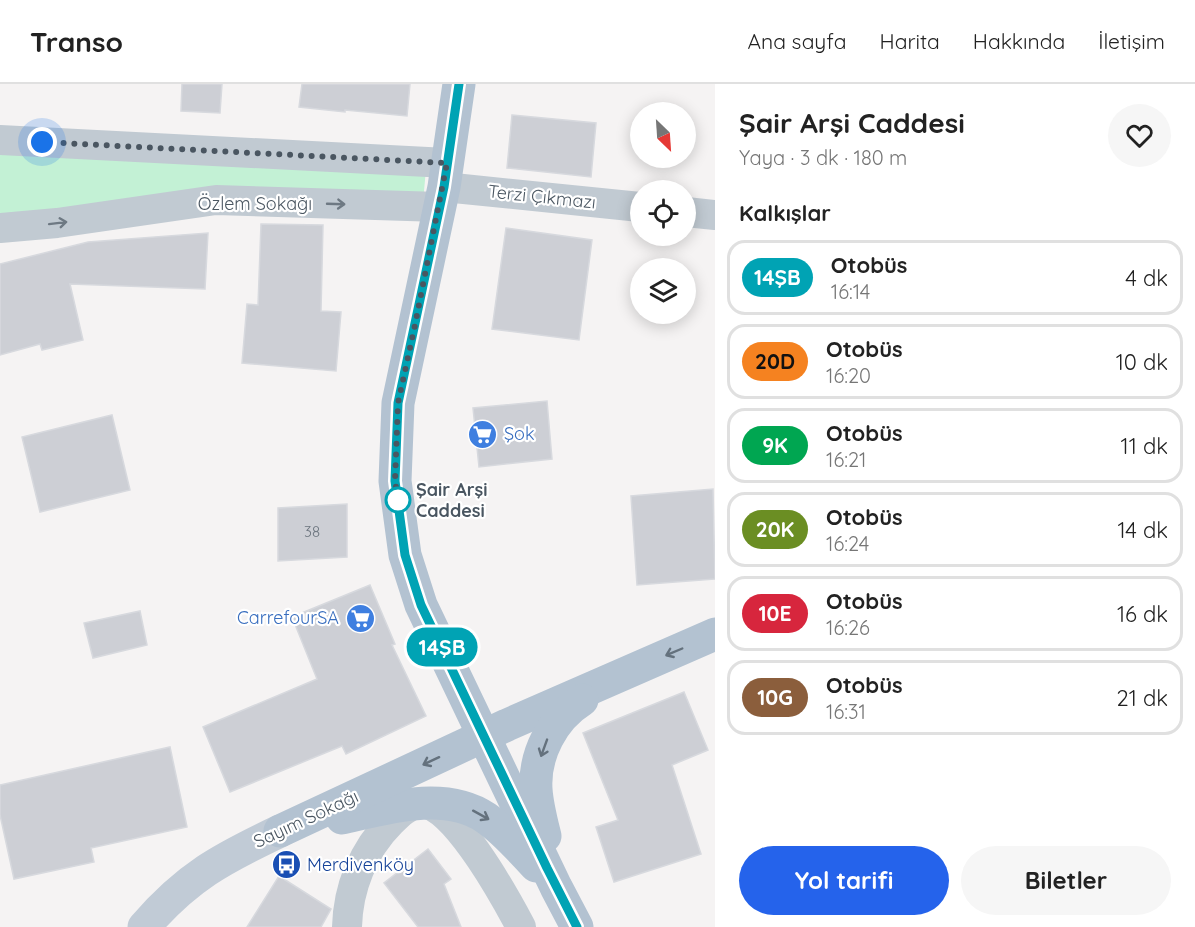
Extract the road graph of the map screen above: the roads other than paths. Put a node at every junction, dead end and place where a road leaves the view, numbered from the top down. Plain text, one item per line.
1 (459, 84) edge
2 (0, 140) edge
3 (443, 186) junction
4 (630, 206) edge
5 (696, 213) edge
6 (715, 215) edge
7 (0, 228) edge
8 (715, 634) edge
9 (633, 669) junction
10 (484, 736) junction
11 (423, 804) junction
12 (280, 831) junction
13 (556, 887) junction
14 (144, 927) edge
15 (347, 927) edge
16 (521, 927) edge
17 (577, 927) edge

1 - 3 main road
2 - 3 street
3 - 4 street, Terzi Çıkmazı
7 -> 3 street, Özlem Sokağı
3 - 10 main road
5 - 6 street
8 -> 9 main road
9 - 10 main road, Sayım Sokağı
9 -> 13 main road
10 -> 12 main road, Sayım Sokağı
10 - 13 main road
11 - 12 main road
11 -> 13 main road
11 - 15 street
11 - 16 street
12 - 14 street, Sayım Sokağı
13 - 17 main road

